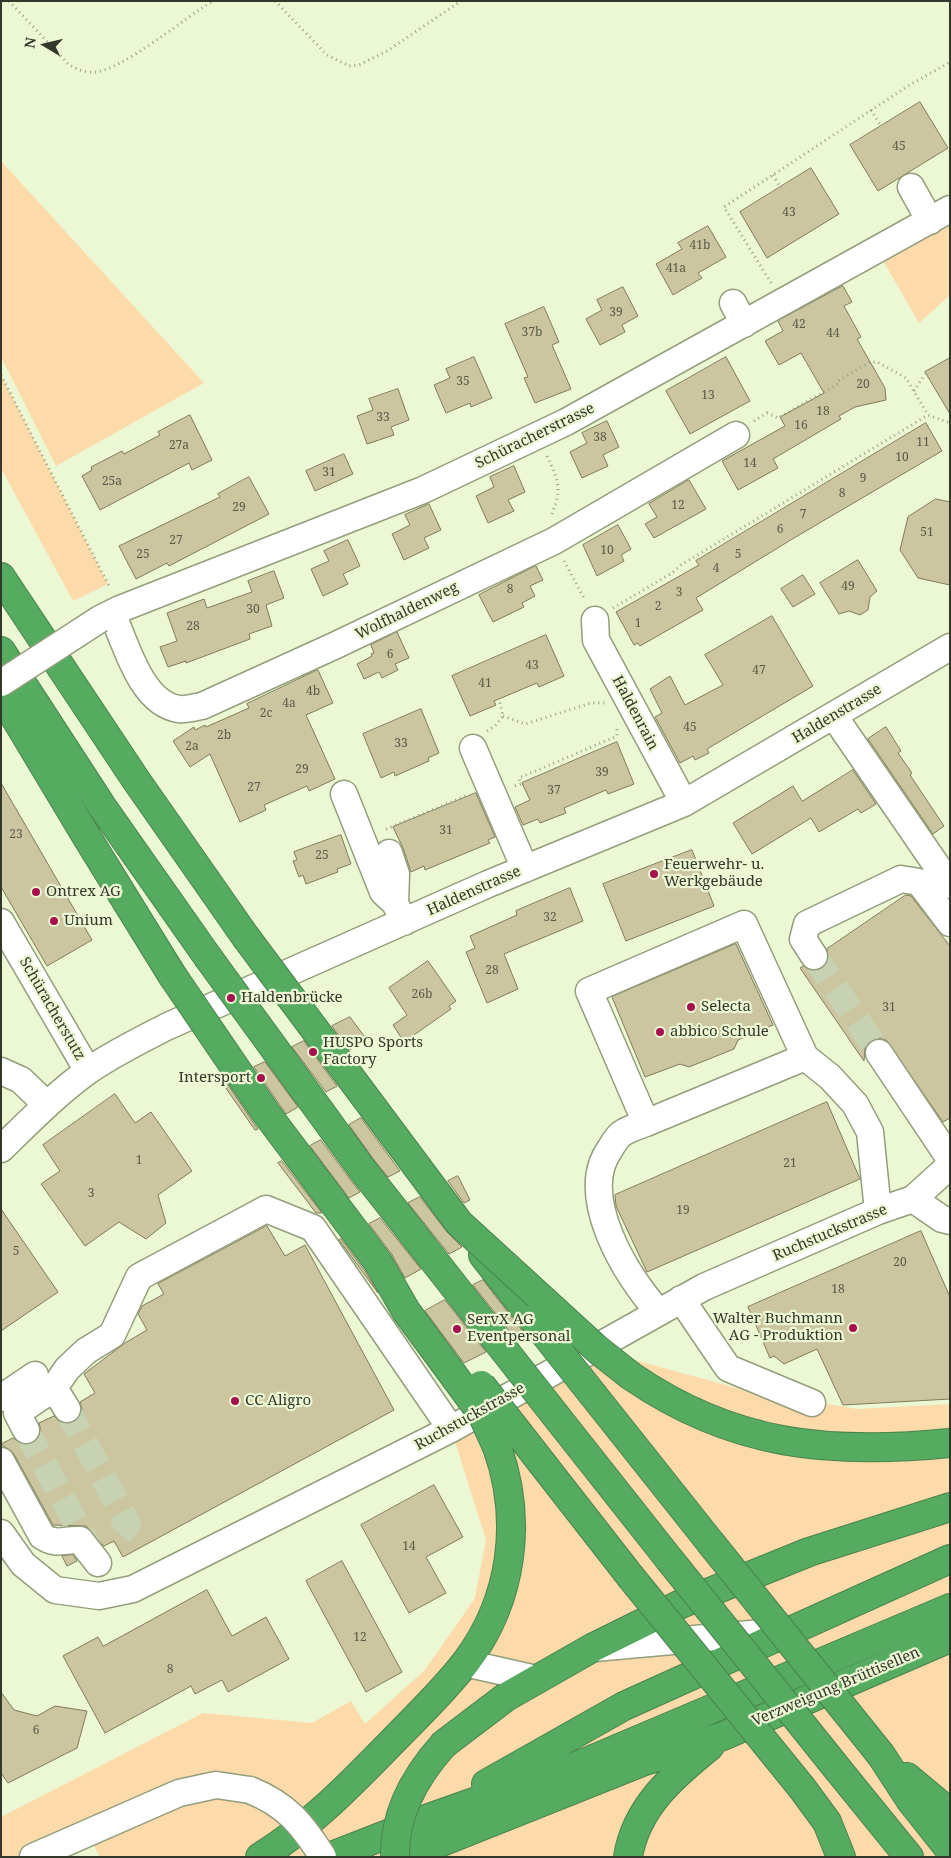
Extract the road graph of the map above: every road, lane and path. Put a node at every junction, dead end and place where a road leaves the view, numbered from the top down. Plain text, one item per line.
1 (9, 1) edge
2 (214, 1) edge
3 (275, 1) edge
4 (461, 1) edge
5 (950, 62) edge
6 (871, 110) junction
7 (880, 126) dead end
8 (772, 176) junction
9 (780, 187) dead end
10 (911, 187) dead end
11 (940, 215) edge
12 (769, 280) dead end
13 (1, 374) edge
14 (925, 374) dead end
15 (914, 391) junction
16 (767, 413) dead end
17 (928, 415) junction
18 (950, 423) edge
19 (736, 434) dead end
20 (1, 577) edge
21 (110, 614) junction
22 (595, 620) joint
23 (950, 647) edge
24 (1, 651) edge
25 (1, 683) edge
26 (1, 694) edge
27 (625, 694) junction
28 (499, 699) dead end
29 (503, 716) junction
30 (834, 716) junction
31 (617, 726) dead end
32 (473, 748) joint
33 (344, 794) dead end
34 (484, 794) junction
35 (684, 803) junction
36 (362, 838) junction
37 (389, 853) dead end
38 (525, 869) junction
39 (950, 885) edge
40 (399, 912) junction
41 (1, 922) edge
42 (950, 923) edge
43 (814, 956) tunnel mouth
44 (879, 1053) tunnel mouth
45 (804, 1056) junction
46 (1, 1071) edge
47 (88, 1071) junction
48 (850, 1083) dead end
49 (46, 1104) junction
50 (646, 1122) junction
51 (1, 1149) edge
52 (950, 1159) edge
53 (950, 1169) edge
54 (586, 1199) dead end
55 (913, 1200) junction
56 (878, 1212) junction
57 (458, 1223) junction
58 (947, 1225) edge
59 (662, 1302) junction
60 (812, 1403) dead end
61 (12, 1417) edge
62 (451, 1429) junction
63 (508, 1441) junction
64 (950, 1443) edge
65 (1, 1461) edge
66 (950, 1507) edge
67 (1, 1533) edge
68 (95, 1558) dead end
69 (950, 1558) edge
70 (950, 1608) edge
71 (787, 1631) junction
72 (950, 1638) edge
73 (592, 1648) junction
74 (465, 1663) junction
75 (536, 1679) junction
76 (723, 1736) junction
77 (881, 1755) junction
78 (950, 1813) edge
79 (429, 1818) junction
80 (950, 1850) edge
81 (33, 1857) edge
82 (260, 1857) edge
83 (323, 1857) edge
84 (328, 1857) edge
85 (395, 1857) edge
86 (404, 1857) edge
87 (628, 1857) edge
88 (842, 1857) edge
89 (909, 1857) edge

1 - 2 path
3 - 4 path
5 - 6 path
6 - 7 path
6 - 8 path
8 - 9 path
8 - 12 path
10 - 11 street
11 - 21 street, Schüracherstrasse
13 - 21 path
14 - 15 path
15 - 16 path
15 - 17 path
17 - 18 path
17 - 22 path
19 - 21 street, Wolfhaldenweg
20 - 57 highway, bridge
21 - 25 street, bridge
22 - 27 street, Haldenrain
23 - 30 street, Haldenstrasse
24 - 89 highway, bridge
26 - 63 highway, bridge
27 - 29 path
27 - 35 street, Haldenrain
28 - 29 path
29 - 32 path
30 - 35 street, Haldenstrasse
30 - 39 street
31 - 34 path
32 - 34 street
33 - 36 street
34 - 36 path
34 - 38 street
35 - 38 street, Haldenstrasse
36 - 40 street
37 - 40 street
38 - 40 street, Haldenstrasse
40 - 47 street, Haldenstrasse
41 - 47 street, Schüracherstutz
42 - 43 street
44 - 52 street
45 - 50 street
45 - 50 street
45 - 56 street
46 - 49 street
47 - 49 street, Haldenstrasse
48 - 56 street
49 - 51 street, Haldenstrasse
50 - 59 street
53 - 55 street
54 - 59 street
55 - 56 street, Ruchstuckstrasse
55 - 58 street
56 - 59 street, Ruchstuckstrasse
57 - 64 highway, bridge
57 - 77 highway, bridge
59 - 60 street
59 - 62 street, Ruchstuckstrasse
61 - 62 street
62 - 67 street, Ruchstuckstrasse
63 - 74 highway
63 - 88 highway, bridge
65 - 68 street
66 - 73 highway
69 - 71 highway
70 - 79 highway
71 - 73 street
71 - 79 highway
72 - 76 highway, Verzweigung Brüttisellen
73 - 75 highway
74 - 75 street
74 - 82 highway
75 - 85 highway, bridge
76 - 86 highway
76 - 87 highway
77 - 78 highway
77 - 80 highway
79 - 84 highway
81 - 83 street, bridge

